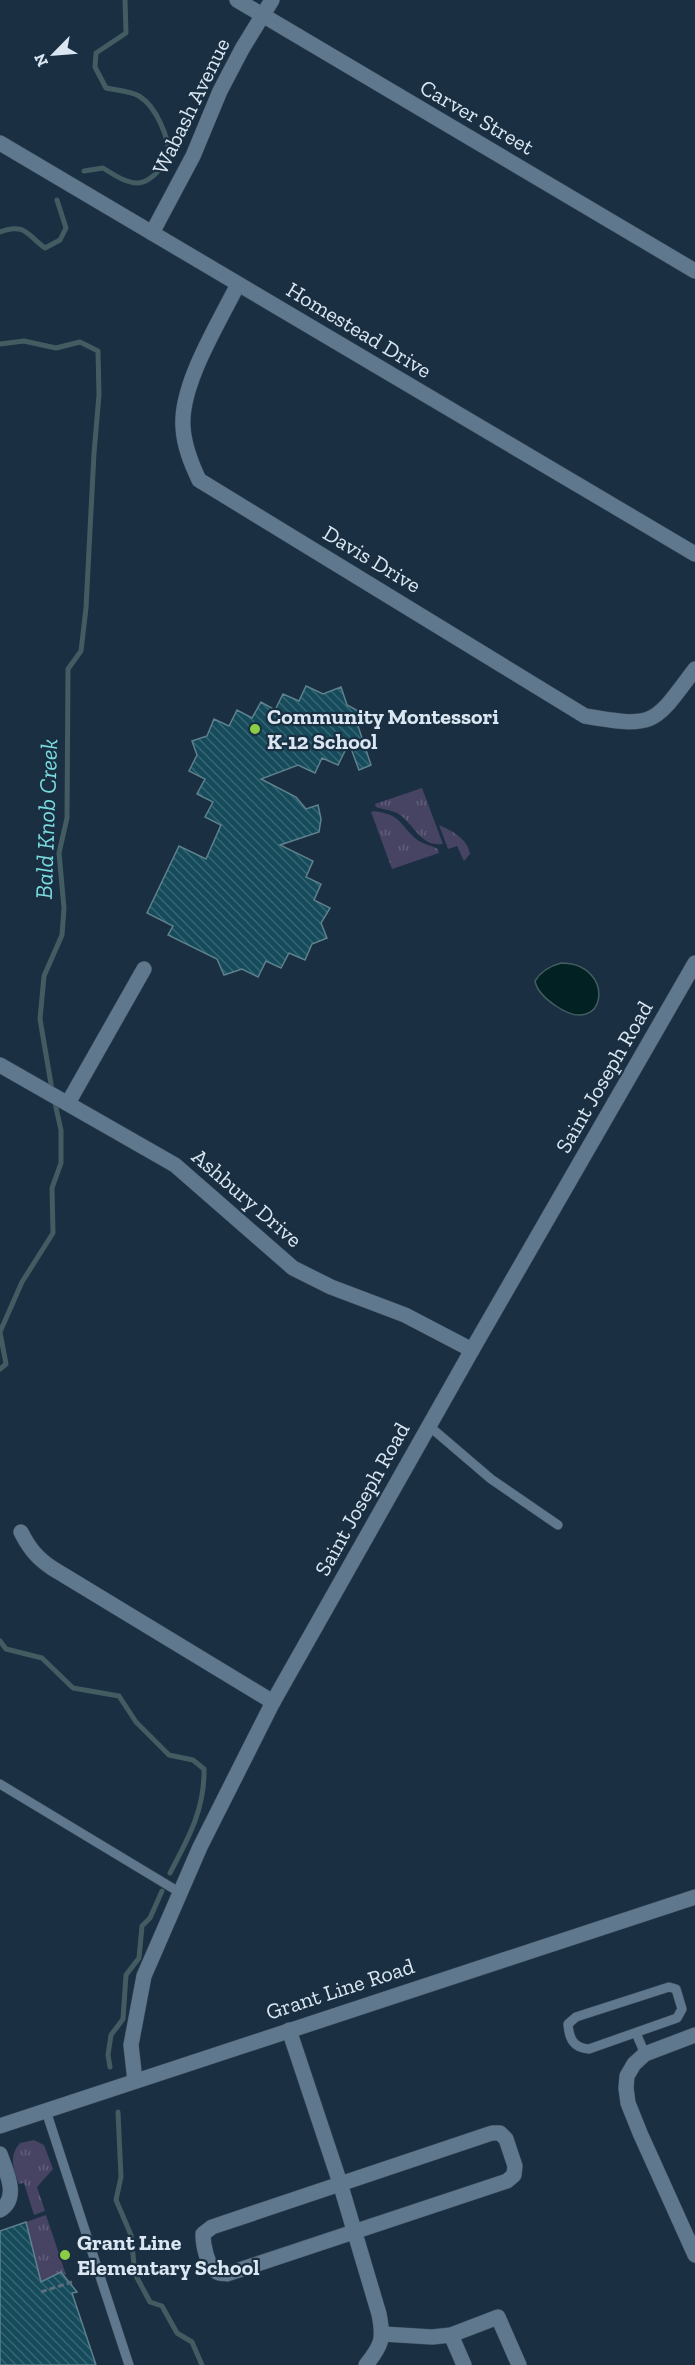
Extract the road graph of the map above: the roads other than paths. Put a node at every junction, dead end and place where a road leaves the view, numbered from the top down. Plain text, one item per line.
1 (237, 0) edge
2 (272, 0) edge
3 (264, 15) junction
4 (0, 143) edge
5 (152, 233) junction
6 (695, 271) edge
7 (238, 284) junction
8 (695, 554) edge
9 (695, 669) edge
10 (695, 963) edge
11 (144, 969) dead end
12 (0, 1065) edge
13 (66, 1102) junction
14 (472, 1350) junction
15 (429, 1426) junction
16 (558, 1525) dead end
17 (21, 1532) dead end
18 (273, 1702) junction
19 (0, 1784) edge
20 (179, 1893) junction
21 (695, 1897) edge
22 (289, 2030) junction
23 (636, 2033) junction
24 (695, 2035) edge
25 (645, 2054) junction
26 (135, 2081) junction
27 (45, 2111) junction
28 (0, 2126) edge
29 (0, 2154) edge
30 (340, 2183) junction
31 (0, 2210) edge
32 (690, 2226) edge
33 (355, 2233) junction
34 (695, 2255) edge
35 (383, 2334) junction
36 (451, 2335) junction
37 (129, 2365) edge
38 (366, 2365) edge
39 (464, 2365) edge
40 (519, 2365) edge

1 - 3 street, Carver Street
2 - 3 street, Wabash Avenue
3 - 5 street, Wabash Avenue
3 - 6 street, Carver Street
4 - 5 street, Homestead Drive
5 - 7 street, Homestead Drive
7 - 8 street, Homestead Drive
7 - 9 street, Davis Drive
10 - 14 street, Saint Joseph Road
11 - 13 street
12 - 13 street, Ashbury Drive
13 - 14 street, Ashbury Drive
14 - 15 street, Saint Joseph Road
15 - 16 lane
15 - 18 street, Saint Joseph Road
17 - 18 street
18 - 20 street, Saint Joseph Road
19 - 20 lane
20 - 26 street, Saint Joseph Road
21 - 22 street, Grant Line Road
22 - 26 street, Grant Line Road
22 - 30 street
23 - 23 lane
23 - 25 lane
24 - 25 street
25 - 32 street
26 - 27 street, Grant Line Road
27 - 28 street, Grant Line Road
27 - 37 lane
29 - 31 street
30 - 33 street
30 - 33 street
30 - 33 street
32 - 34 street
33 - 35 street
35 - 36 street
35 - 38 street
36 - 39 street
36 - 40 street

